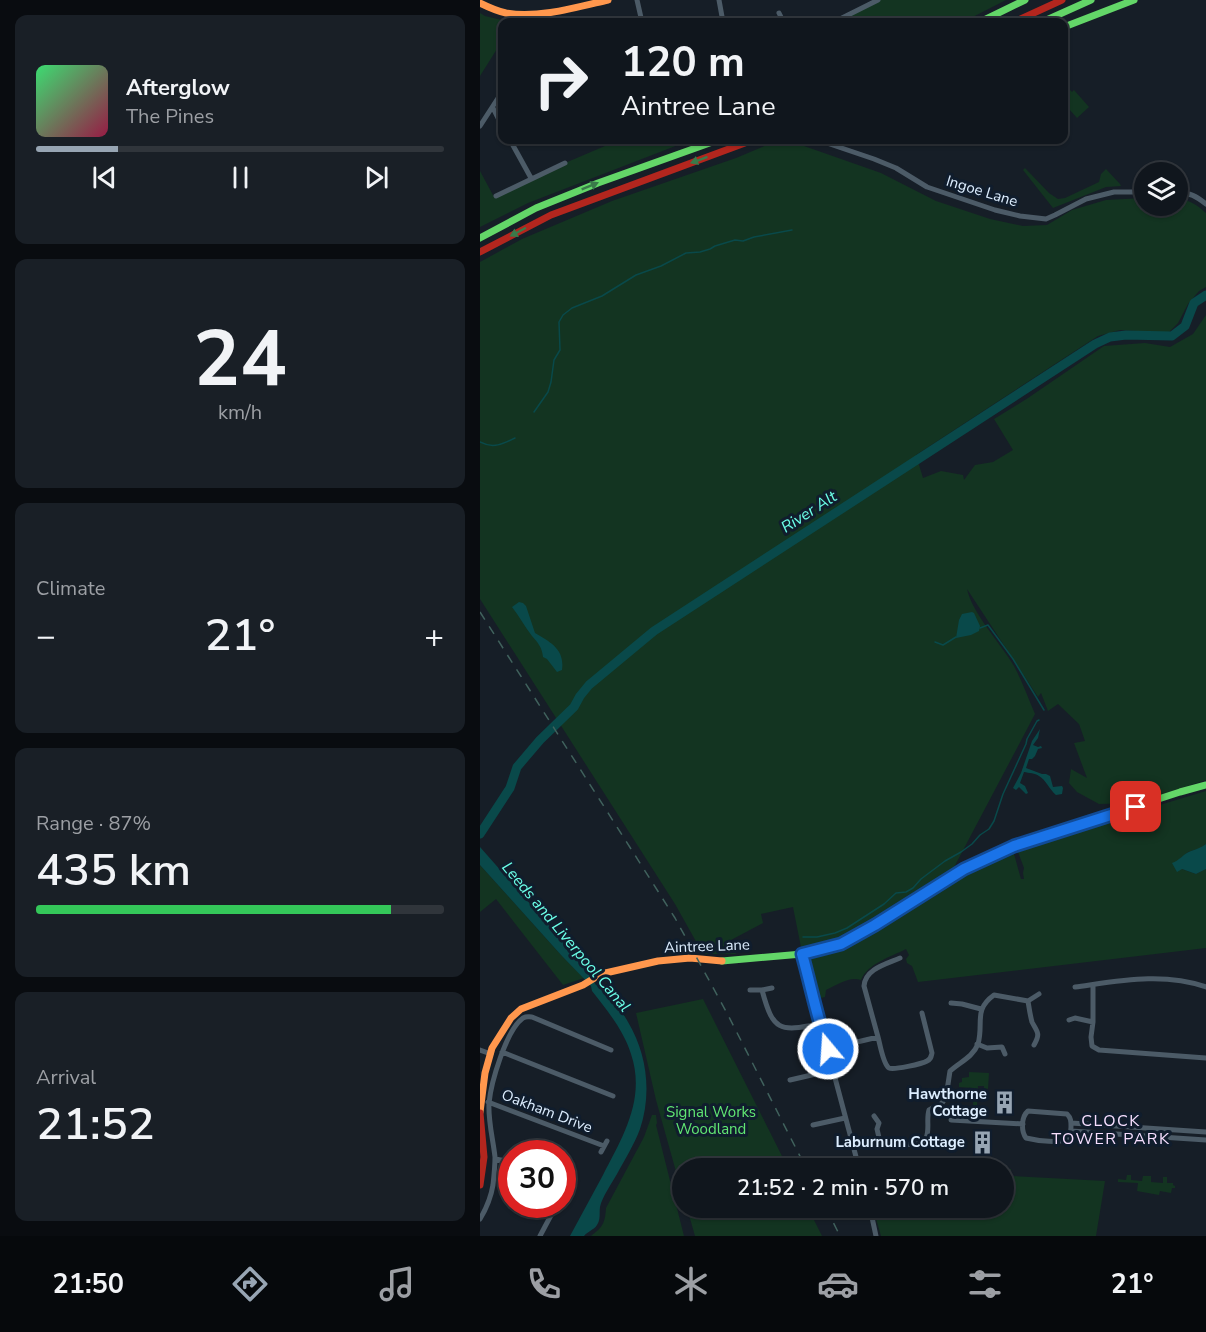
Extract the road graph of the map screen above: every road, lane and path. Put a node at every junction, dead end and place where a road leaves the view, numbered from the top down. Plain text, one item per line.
1 (637, 0) edge
2 (719, 0) edge
3 (878, 0) edge
4 (1025, 0) edge
5 (1062, 0) edge
6 (1091, 0) edge
7 (1134, 0) edge
8 (604, 1) edge
9 (868, 2) edge
10 (480, 3) edge
11 (779, 13) dead end
12 (641, 18) edge
13 (722, 18) edge
14 (782, 18) edge
15 (841, 18) edge
16 (988, 18) edge
17 (1023, 18) edge
18 (1051, 18) edge
19 (1068, 25) edge
20 (498, 99) edge
21 (493, 108) junction
22 (498, 118) edge
23 (480, 126) edge
24 (512, 144) edge
25 (707, 144) edge
26 (742, 144) edge
27 (830, 144) edge
28 (565, 163) dead end
29 (531, 178) junction
30 (1134, 192) edge
31 (1188, 193) edge
32 (496, 196) dead end
33 (1206, 204) edge
34 (480, 238) edge
35 (480, 252) edge
36 (1206, 785) edge
37 (802, 954) junction
38 (900, 958) dead end
39 (1093, 985) junction
40 (1075, 987) dead end
41 (1206, 987) edge
42 (772, 988) dead end
43 (750, 990) dead end
44 (762, 990) junction
45 (1039, 994) dead end
46 (1028, 1001) junction
47 (951, 1003) dead end
48 (981, 1009) junction
49 (922, 1013) dead end
50 (1069, 1020) dead end
51 (1093, 1022) junction
52 (819, 1024) junction
53 (878, 1037) junction
54 (977, 1044) junction
55 (1034, 1046) dead end
56 (828, 1049) junction
57 (480, 1050) edge
58 (611, 1050) dead end
59 (502, 1052) junction
60 (490, 1054) junction
61 (1005, 1054) dead end
62 (1206, 1058) edge
63 (833, 1070) junction
64 (790, 1080) dead end
65 (614, 1096) dead end
66 (481, 1099) edge
67 (489, 1102) junction
68 (480, 1112) edge
69 (874, 1116) dead end
70 (845, 1118) junction
71 (951, 1120) dead end
72 (1071, 1123) junction
73 (1023, 1124) junction
74 (813, 1125) dead end
75 (1111, 1126) junction
76 (1135, 1128) junction
77 (1158, 1129) junction
78 (1173, 1130) junction
79 (1071, 1131) junction
80 (1196, 1132) junction
81 (1206, 1132) edge
82 (1110, 1134) junction
83 (1134, 1135) junction
84 (1157, 1137) junction
85 (1172, 1138) junction
86 (1196, 1140) junction
87 (1206, 1140) edge
88 (880, 1142) junction
89 (853, 1148) junction
90 (601, 1152) dead end
91 (856, 1158) edge
92 (495, 1159) junction
93 (498, 1160) edge
94 (480, 1185) edge
95 (550, 1218) edge
96 (872, 1218) edge
97 (480, 1219) edge
98 (540, 1236) edge
99 (876, 1236) edge

1 - 12 street
2 - 13 street
3 - 9 street
4 - 16 main road
5 - 17 main road
6 - 18 main road
7 - 19 main road
8 - 10 main road
9 - 15 street
11 - 14 street
20 - 21 street
21 - 22 street
21 - 23 street
24 - 29 street
34 -> 25 main road
26 -> 35 main road
27 - 30 street, Ingoe Lane
28 - 29 street
29 - 32 street
31 - 33 street
36 - 37 main road, Aintree Lane
37 - 52 street
37 - 60 main road, Aintree Lane
38 - 53 street
39 - 40 street
39 - 41 street
39 - 51 street
42 - 44 street
43 - 44 street
44 - 52 street
45 - 46 street
46 - 48 street
46 - 55 street
47 - 48 street
48 - 54 street
49 - 53 street
50 - 51 street
51 - 62 street
52 - 56 street
53 - 56 street
54 - 61 street
54 - 88 street
56 - 63 street
57 - 60 street
58 - 59 street
59 - 65 street
59 - 67 street
60 - 66 main road, Aintree Lane
63 - 64 street
63 - 70 street
66 - 67 street, Oakham Drive
66 - 68 main road, Aintree Lane
67 - 90 street, Oakham Drive
67 - 92 street
68 - 94 main road, Aintree Lane
69 - 88 street
70 - 74 street
70 - 89 street
71 - 73 street
72 - 73 street
72 - 75 street
72 - 79 street
73 - 79 street
75 - 76 street
75 - 82 street
76 - 77 street
76 - 83 street
77 - 78 street
77 - 84 street
78 - 80 street
78 - 85 street
79 - 82 street
80 - 81 street
80 - 86 street
82 - 83 street
83 - 84 street
84 - 85 street
85 - 86 street
86 - 87 street
88 - 89 street
89 - 91 street
92 - 93 street
92 - 97 street
95 - 98 street
96 - 99 street

